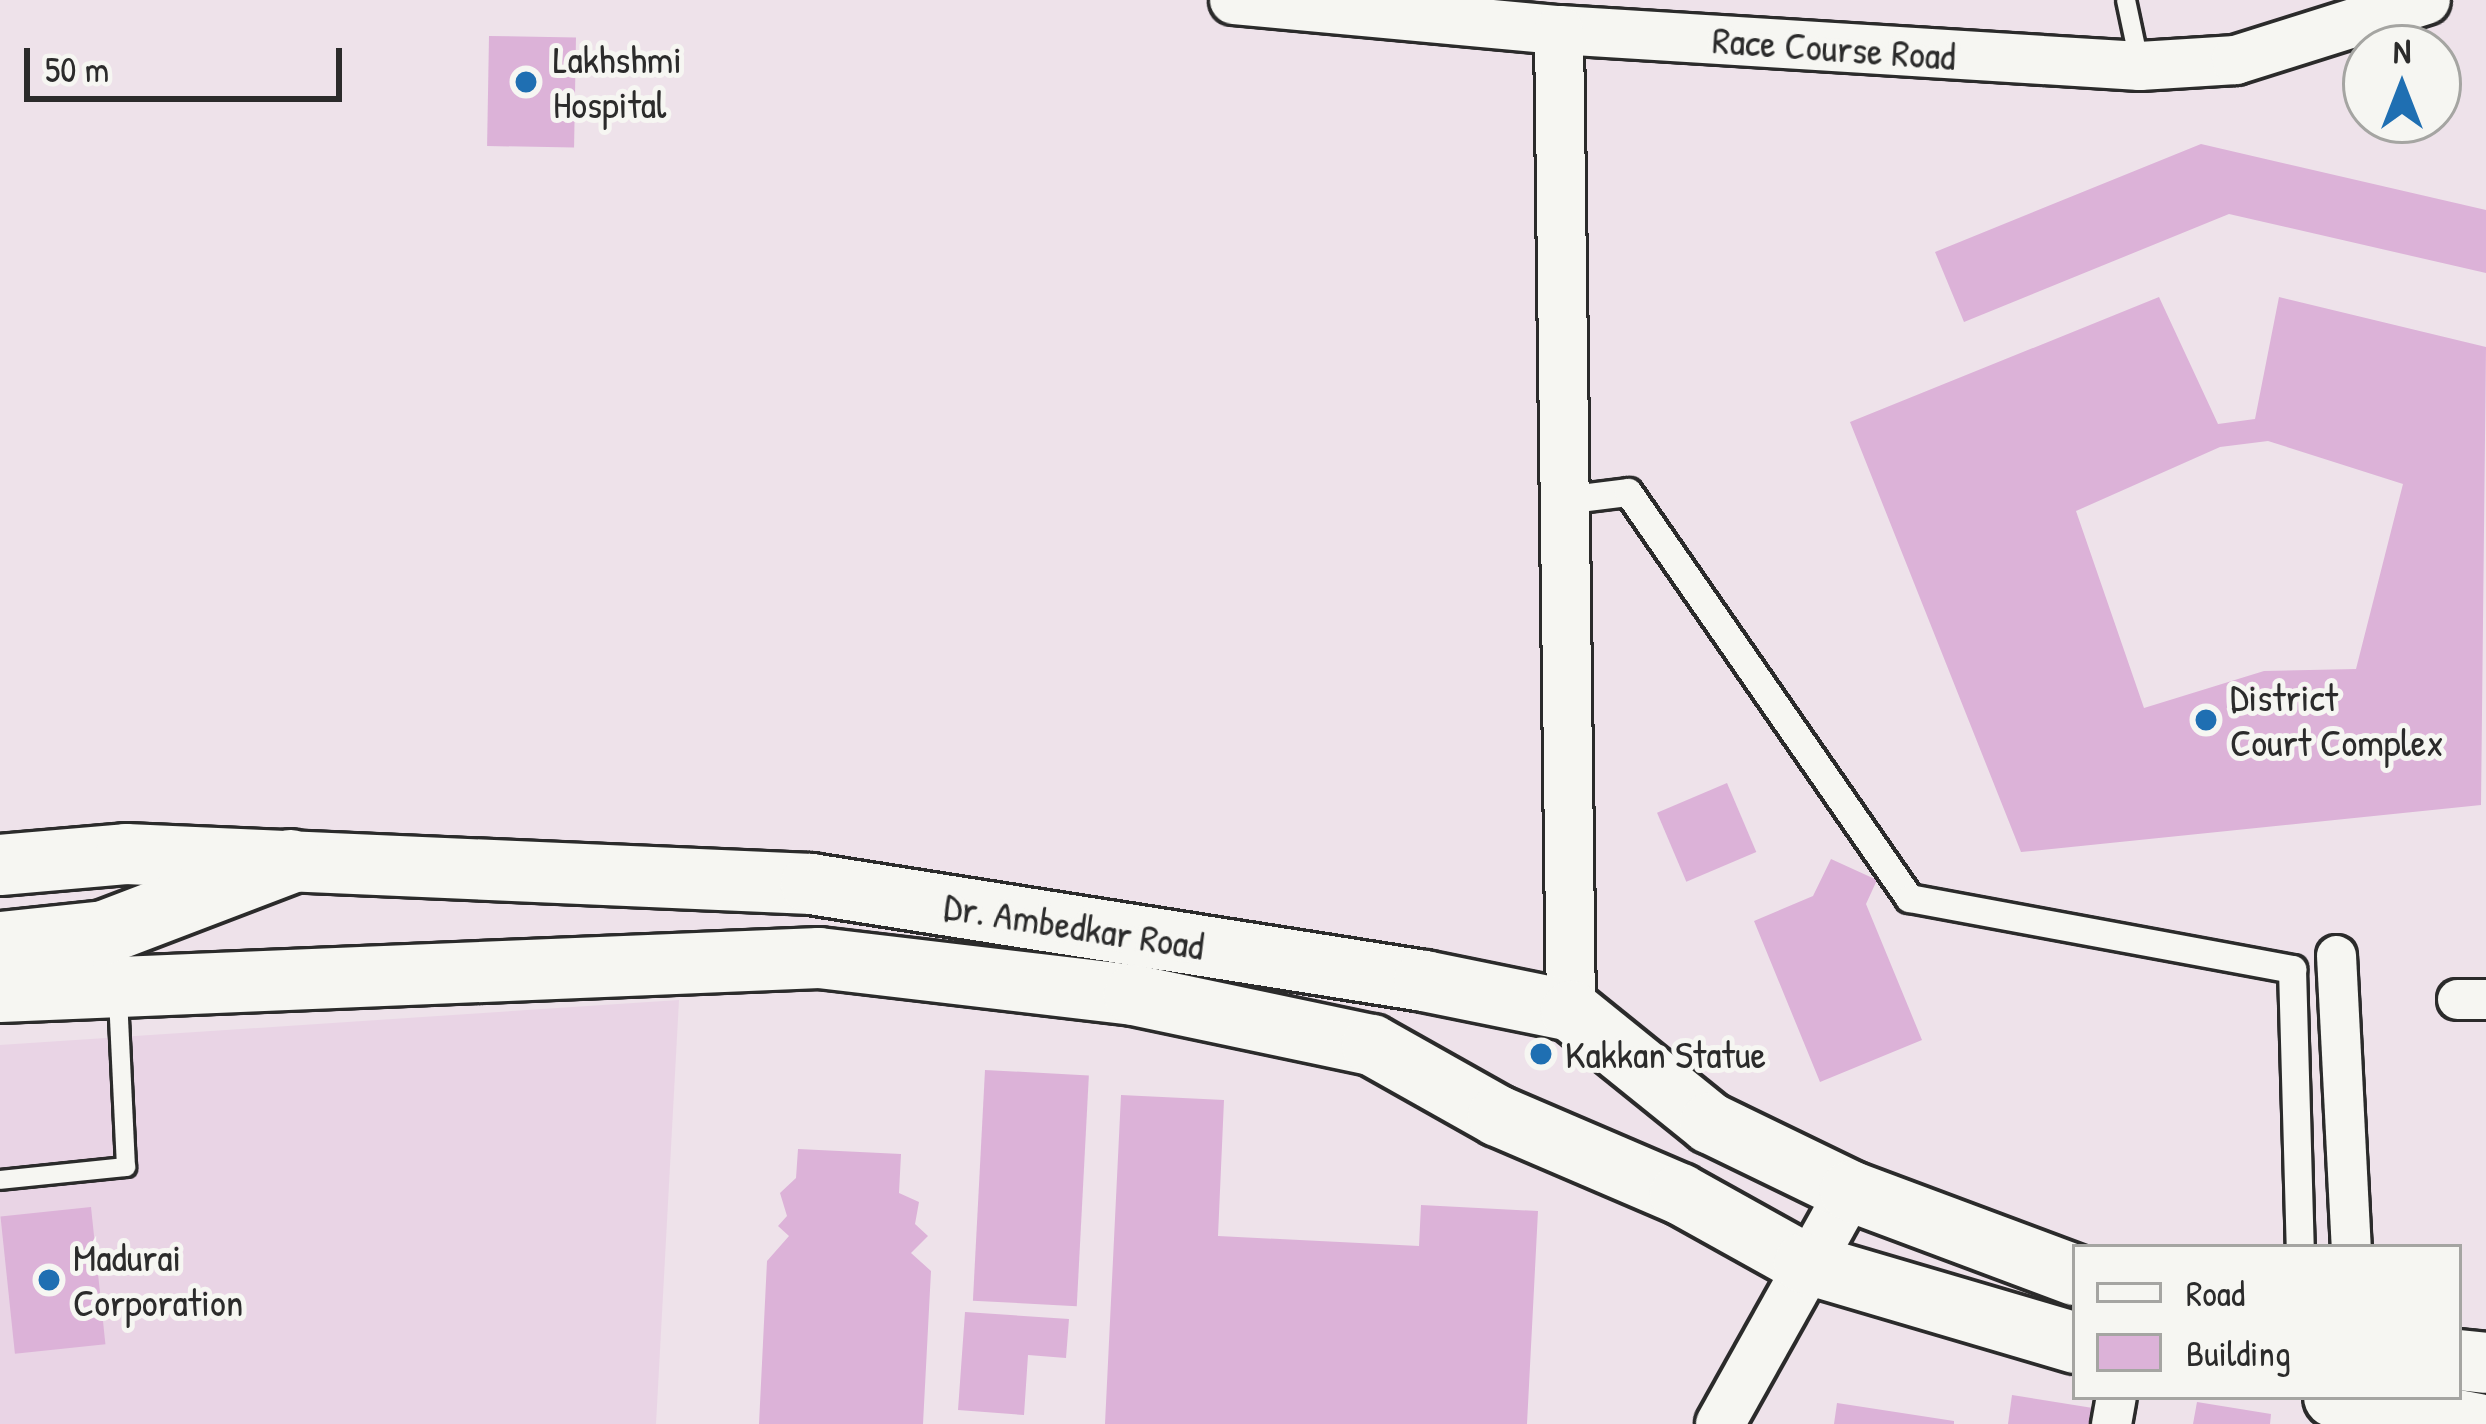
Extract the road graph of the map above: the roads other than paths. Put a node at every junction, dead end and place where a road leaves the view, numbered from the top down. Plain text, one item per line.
1 (1234, 0) edge
2 (2126, 0) edge
3 (2426, 0) edge
4 (1559, 30) junction
5 (2140, 66) junction
6 (1564, 500) junction
7 (290, 861) junction
8 (0, 865) edge
9 (0, 944) edge
10 (2336, 955) dead end
11 (118, 986) junction
12 (0, 992) edge
13 (1570, 1011) junction
14 (0, 1180) edge
15 (1850, 1191) junction
16 (2300, 1244) edge
17 (2351, 1244) edge
18 (1804, 1263) junction
19 (2072, 1274) edge
20 (2072, 1342) edge
21 (2350, 1400) edge
22 (1720, 1424) edge
23 (2478, 1424) edge

1 - 4 street, Race Course Road
2 - 5 lane
3 - 5 street, Race Course Road
4 - 5 street, Race Course Road
4 - 6 street
6 - 13 street
6 - 16 street
7 - 8 main road, Dr. Ambedkar Road
7 - 9 highway
7 - 13 main road, Dr. Ambedkar Road
10 - 17 street
11 - 12 main road, Dr. Ambedkar Road
11 - 14 lane
11 - 18 main road, Dr. Ambedkar Road
13 - 15 main road, Dr. Ambedkar Road
15 - 18 street
15 - 19 main road, Dr. Ambedkar Road
18 - 20 main road, Dr. Ambedkar Road
18 - 22 street
21 - 23 main road

